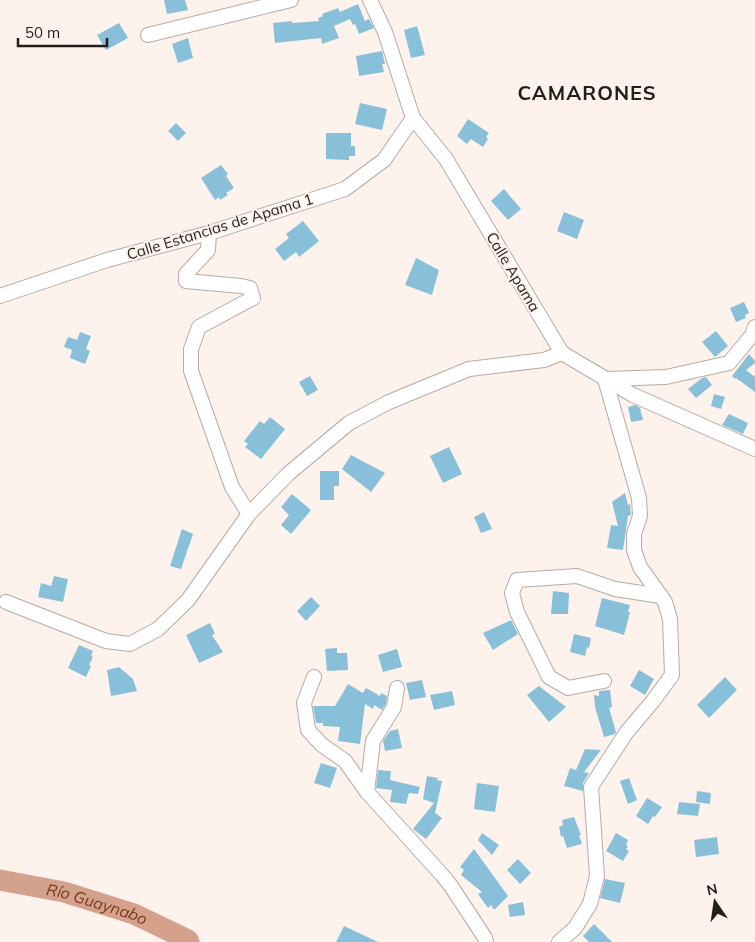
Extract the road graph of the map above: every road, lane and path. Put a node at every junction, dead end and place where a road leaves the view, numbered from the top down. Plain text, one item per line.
1 (291, 0) edge
2 (370, 0) edge
3 (148, 36) dead end
4 (413, 118) junction
5 (209, 233) junction
6 (0, 296) edge
7 (754, 334) edge
8 (562, 353) junction
9 (606, 379) junction
10 (755, 448) edge
11 (249, 514) junction
12 (661, 596) junction
13 (6, 602) dead end
14 (314, 677) dead end
15 (604, 681) dead end
16 (397, 688) dead end
17 (367, 792) junction
18 (486, 942) edge
19 (559, 942) edge

1 - 3 street
2 - 4 street, Calle Apama
4 - 5 street, Calle Estancias de Apama 1
4 - 8 street, Calle Apama
5 - 6 street, Calle Estancias de Apama 1
5 - 11 street
7 - 9 street
8 - 9 street, Calle Apama
8 - 11 street
9 - 10 street, Calle Apama
9 - 12 street
11 - 13 street
12 - 15 street
12 - 19 street
14 - 17 street
16 - 17 street
17 - 18 street

